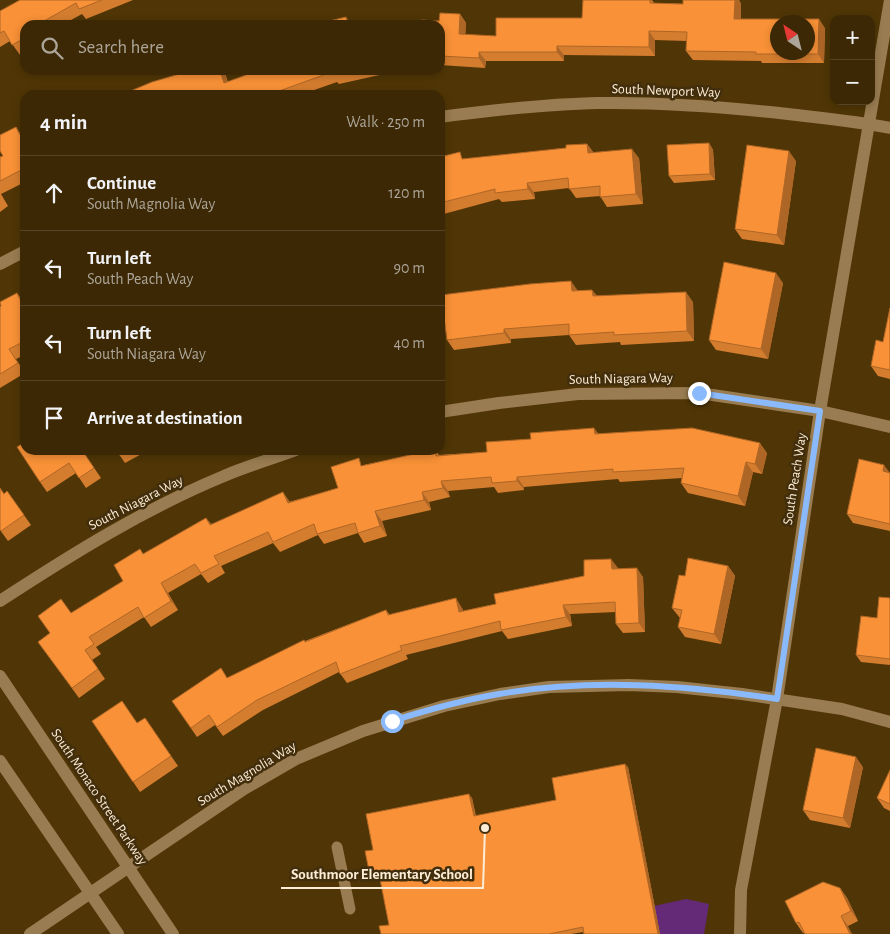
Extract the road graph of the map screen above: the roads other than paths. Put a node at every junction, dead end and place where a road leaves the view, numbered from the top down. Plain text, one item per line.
1 (890, 0) edge
2 (445, 116) edge
3 (869, 123) junction
4 (890, 128) edge
5 (20, 254) edge
6 (0, 264) edge
7 (445, 411) edge
8 (820, 411) junction
9 (890, 426) edge
10 (282, 455) edge
11 (0, 601) edge
12 (0, 676) edge
13 (777, 699) junction
14 (890, 722) edge
15 (0, 761) edge
16 (337, 847) dead end
17 (128, 868) junction
18 (90, 894) junction
19 (350, 909) dead end
20 (30, 934) edge
21 (118, 934) edge
22 (173, 934) edge
23 (740, 934) edge

1 - 3 street, South Peach Way
2 - 3 street, South Newport Way
3 - 4 street, South Newport Way
3 - 8 street, South Peach Way
5 - 6 street
7 - 8 street, South Niagara Way
8 - 9 street, South Niagara Way
8 - 13 street, South Peach Way
10 - 11 street, South Niagara Way
12 - 17 street, South Monaco Street Parkway
13 - 14 street, South Magnolia Way
13 - 17 street, South Magnolia Way
13 - 23 street, South Peach Way
15 - 18 street
16 - 19 lane
17 - 18 street, South Magnolia Way
17 - 22 street, South Monaco Street Parkway
18 - 20 street, South Magnolia Way
18 - 21 street

